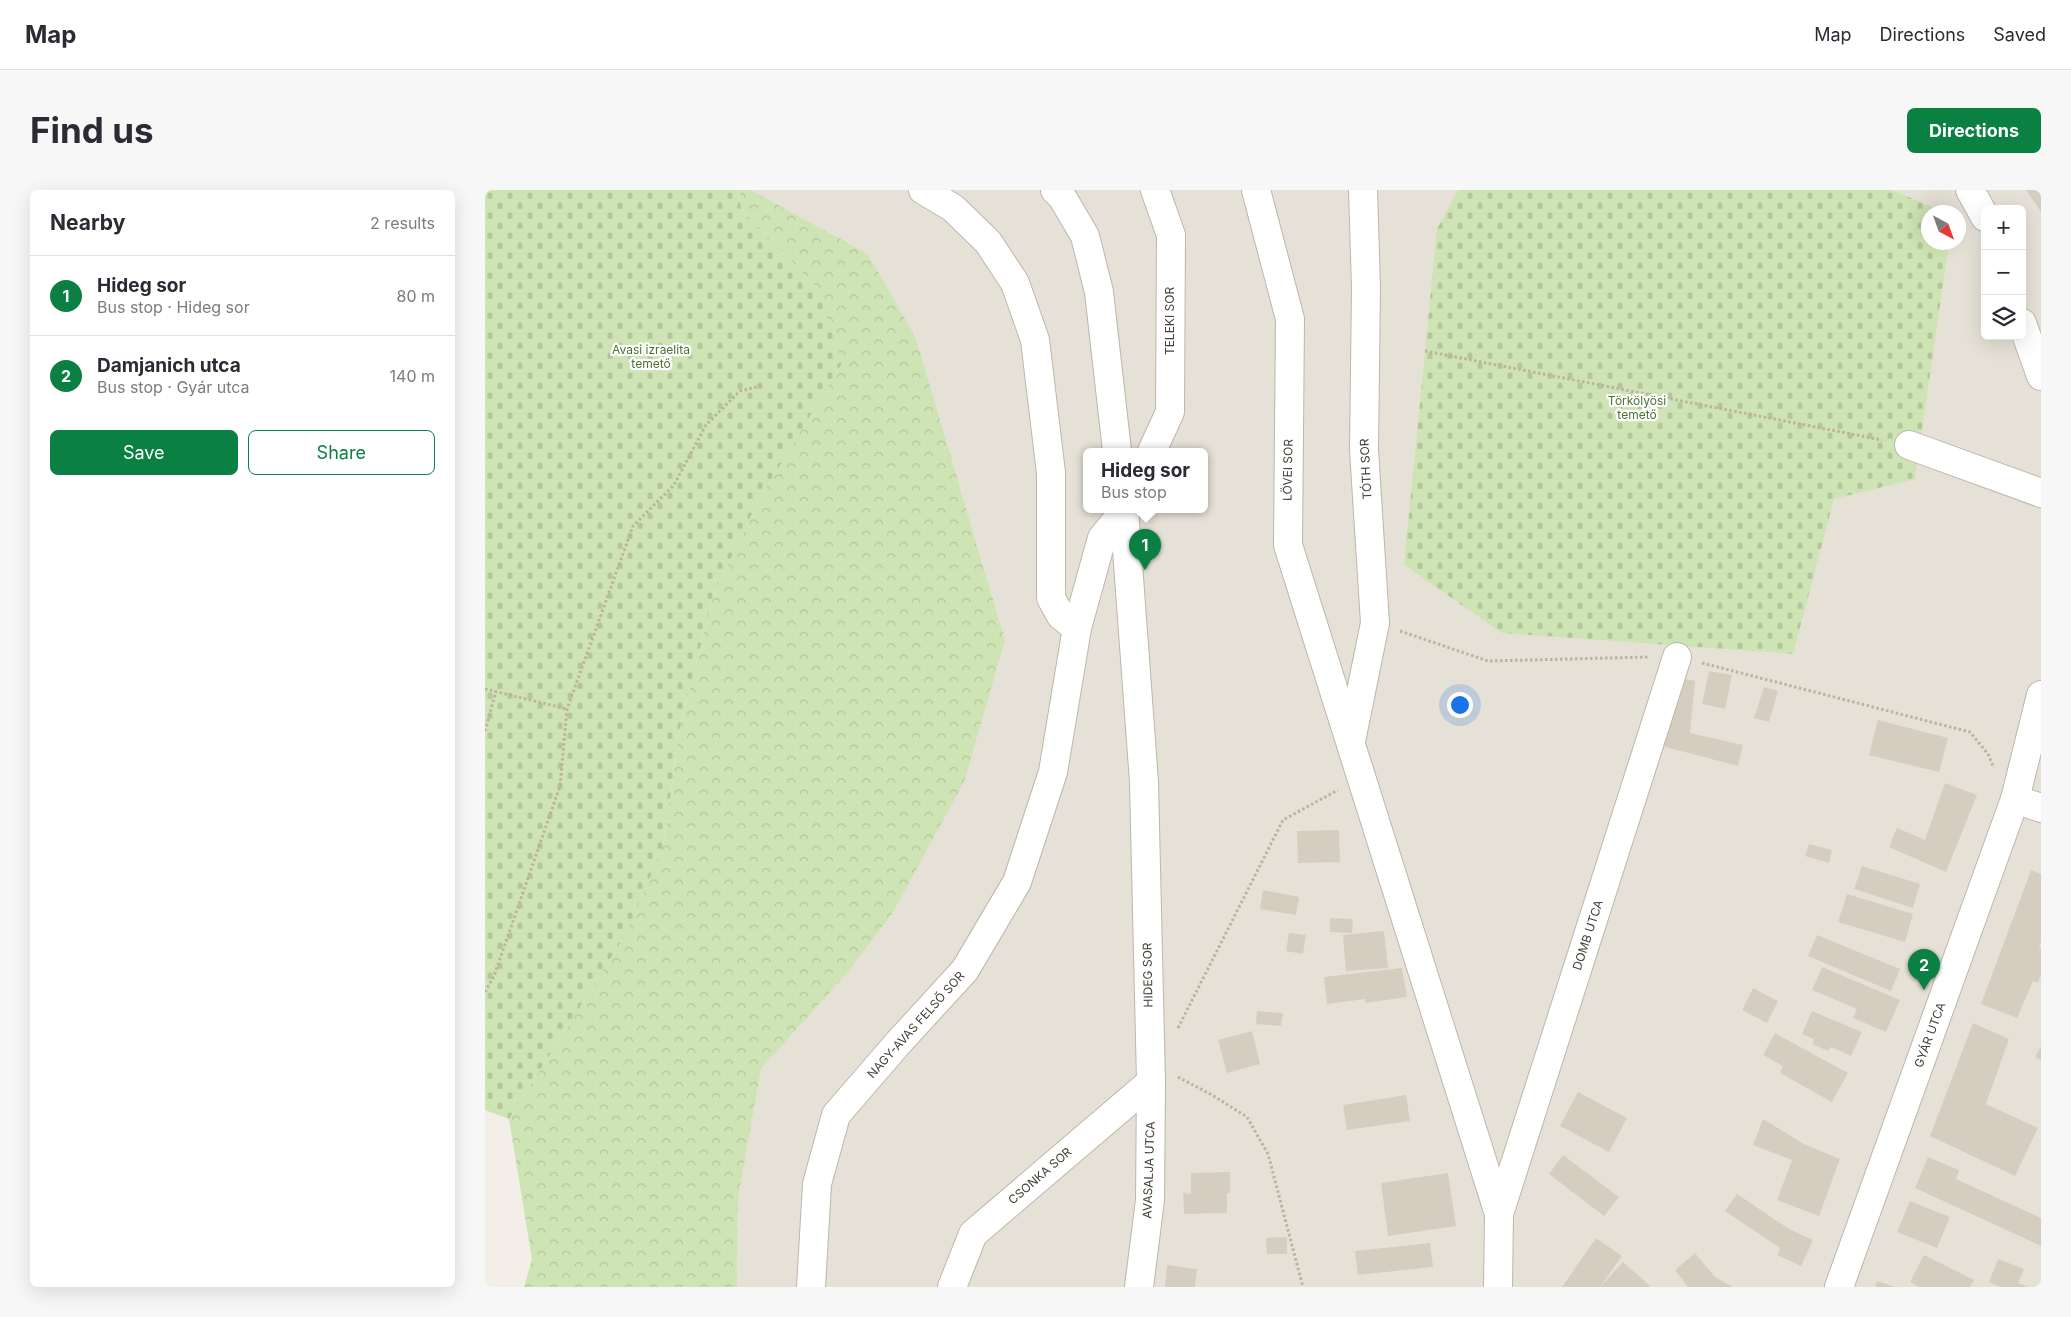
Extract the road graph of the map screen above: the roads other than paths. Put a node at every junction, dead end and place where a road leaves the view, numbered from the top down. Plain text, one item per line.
1 (923, 190) edge
2 (1055, 190) edge
3 (1155, 190) edge
4 (1256, 190) edge
5 (1363, 190) edge
6 (1970, 190) edge
7 (1981, 210) edge
8 (2026, 334) edge
9 (2041, 376) edge
10 (1909, 445) road end
11 (1117, 448) edge
12 (1153, 448) edge
13 (2041, 493) edge
14 (1123, 513) edge
15 (1125, 513) edge
16 (1077, 628) junction
17 (1677, 657) road end
18 (2041, 694) edge
19 (1350, 745) junction
20 (2015, 799) junction
21 (2041, 808) edge
22 (1151, 1082) junction
23 (1499, 1214) junction
24 (811, 1287) edge
25 (952, 1287) edge
26 (1139, 1287) edge
27 (1498, 1287) edge
28 (1839, 1287) edge

1 - 16 street
2 - 11 street
3 - 12 street, TELEKI SOR
4 - 19 street, LÖVEI SOR
5 - 19 street, TÓTH SOR
6 - 7 street
8 - 9 street
10 - 13 street
14 - 16 street, NAGY-AVAS FELSŐ SOR
15 - 22 street, HIDEG SOR
16 - 24 street, NAGY-AVAS FELSŐ SOR
17 - 23 street, DOMB UTCA
18 - 20 street, GYÁR UTCA
19 - 23 street, DOMB UTCA
20 - 21 street
20 - 28 street, GYÁR UTCA
22 - 25 street, CSONKA SOR
22 - 26 street, AVASALJA UTCA
23 - 27 street, DOMB UTCA

